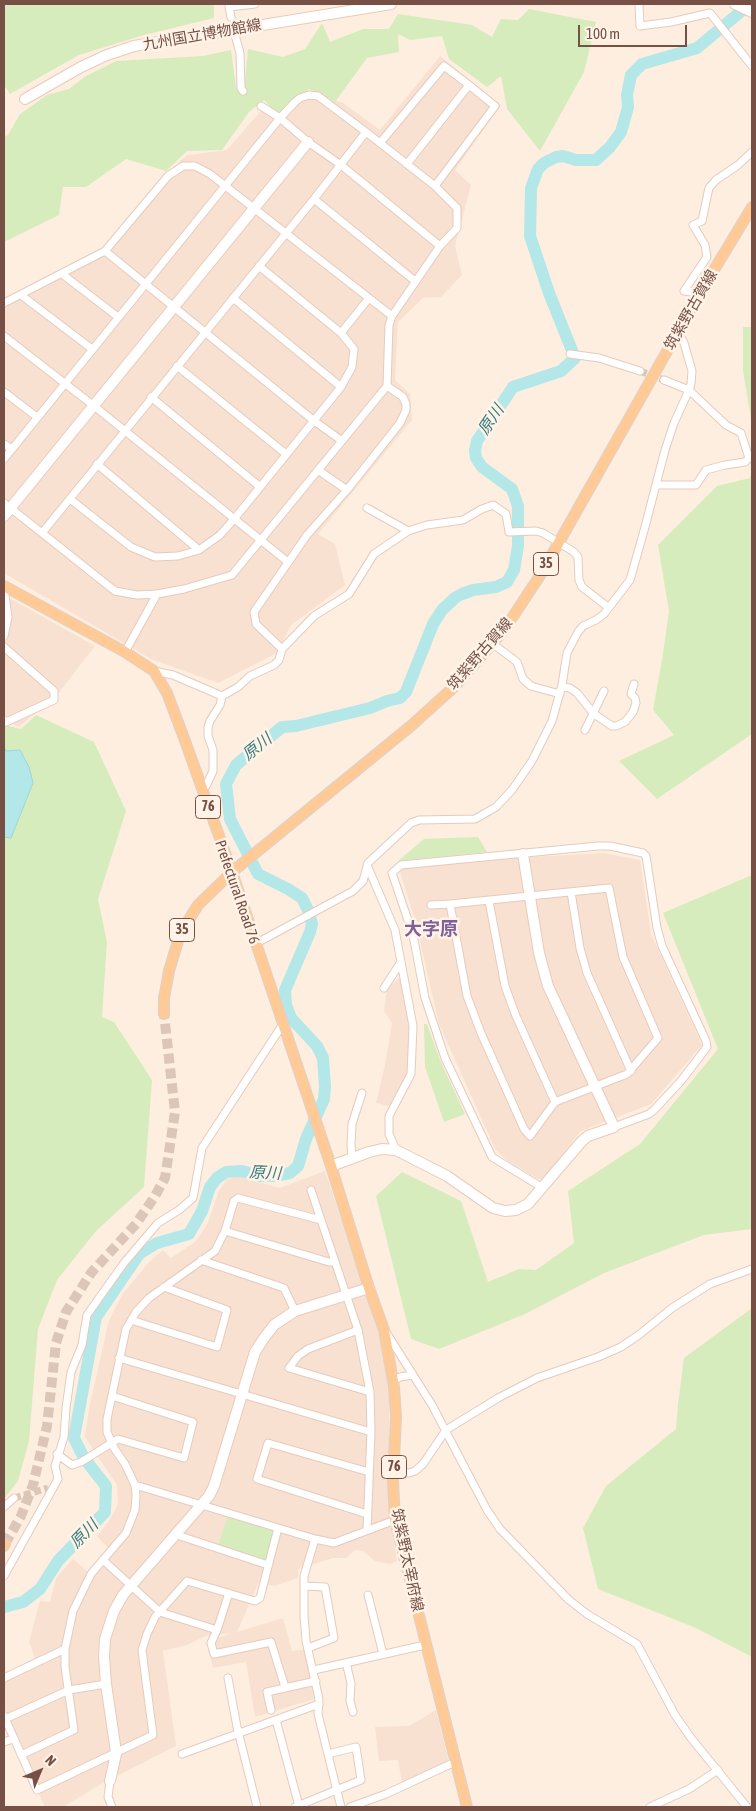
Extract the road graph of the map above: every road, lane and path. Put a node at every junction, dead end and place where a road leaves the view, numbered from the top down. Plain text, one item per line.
1 (255, 4) edge
2 (391, 4) edge
3 (639, 4) edge
4 (735, 4) edge
5 (752, 12) edge
6 (231, 17) dead end
7 (235, 36) dead end
8 (752, 66) edge
9 (469, 85) junction
10 (243, 91) dead end
11 (25, 99) dead end
12 (261, 106) dead end
13 (280, 118) junction
14 (366, 132) junction
15 (308, 142) junction
16 (380, 143) junction
17 (752, 152) edge
18 (407, 164) junction
19 (341, 165) junction
20 (226, 186) junction
21 (435, 186) junction
22 (314, 199) junction
23 (752, 206) edge
24 (255, 209) junction
25 (286, 233) junction
26 (440, 246) junction
27 (105, 252) junction
28 (259, 266) junction
29 (62, 274) junction
30 (415, 281) junction
31 (146, 284) junction
32 (700, 293) junction
33 (22, 295) junction
34 (233, 298) junction
35 (369, 298) junction
36 (4, 304) edge
37 (174, 307) junction
38 (392, 316) junction
39 (118, 317) junction
40 (205, 332) junction
41 (678, 332) junction
42 (341, 333) junction
43 (4, 336) edge
44 (92, 350) junction
45 (570, 354) dead end
46 (177, 366) junction
47 (640, 370) tunnel mouth
48 (664, 380) tunnel mouth
49 (66, 384) junction
50 (388, 386) junction
51 (340, 387) junction
52 (689, 390) junction
53 (4, 392) edge
54 (152, 397) junction
55 (94, 406) junction
56 (37, 418) junction
57 (314, 420) junction
58 (125, 431) junction
59 (342, 440) junction
60 (4, 444) edge
61 (12, 449) junction
62 (286, 454) junction
63 (4, 459) edge
64 (97, 464) junction
65 (318, 470) junction
66 (656, 485) junction
67 (260, 486) junction
68 (347, 490) junction
69 (70, 499) junction
70 (366, 508) dead end
71 (6, 509) edge
72 (234, 518) junction
73 (408, 531) junction
74 (42, 534) junction
75 (261, 540) junction
76 (559, 542) junction
77 (199, 550) junction
78 (288, 562) junction
79 (4, 587) edge
80 (157, 594) junction
81 (608, 607) junction
82 (4, 636) edge
83 (493, 644) junction
84 (4, 647) edge
85 (282, 649) junction
86 (126, 652) junction
87 (154, 671) junction
88 (634, 684) dead end
89 (561, 690) junction
90 (604, 691) dead end
91 (222, 696) junction
92 (594, 714) junction
93 (4, 720) edge
94 (585, 730) dead end
95 (202, 789) junction
96 (523, 854) junction
97 (367, 865) junction
98 (236, 869) junction
99 (571, 892) junction
100 (530, 896) junction
101 (489, 901) junction
102 (450, 904) junction
103 (431, 905) dead end
104 (255, 944) junction
105 (401, 962) junction
106 (384, 988) dead end
107 (164, 1014) tunnel mouth
108 (282, 1024) junction
109 (631, 1070) junction
110 (595, 1087) junction
111 (362, 1093) dead end
112 (555, 1102) junction
113 (312, 1109) joint
114 (614, 1127) junction
115 (396, 1150) junction
116 (352, 1158) junction
117 (331, 1166) junction
118 (543, 1188) junction
119 (311, 1190) dead end
120 (321, 1220) junction
121 (225, 1232) junction
122 (201, 1260) junction
123 (335, 1262) junction
124 (752, 1269) edge
125 (164, 1287) junction
126 (369, 1288) junction
127 (346, 1294) junction
128 (294, 1311) junction
129 (131, 1320) junction
130 (358, 1330) junction
131 (384, 1330) junction
132 (119, 1358) junction
133 (413, 1375) junction
134 (393, 1382) junction
135 (370, 1392) junction
136 (242, 1394) junction
137 (112, 1396) junction
138 (446, 1430) junction
139 (371, 1432) junction
140 (111, 1442) junction
141 (58, 1454) junction
142 (369, 1472) junction
143 (394, 1472) junction
144 (135, 1485) junction
145 (14, 1498) tunnel mouth
146 (202, 1505) junction
147 (4, 1507) edge
148 (367, 1514) junction
149 (395, 1520) junction
150 (278, 1528) junction
151 (367, 1530) junction
152 (177, 1535) junction
153 (315, 1539) junction
154 (103, 1560) junction
155 (268, 1565) junction
156 (4, 1576) edge
157 (304, 1586) junction
158 (131, 1587) junction
159 (229, 1594) junction
160 (368, 1594) dead end
161 (160, 1612) junction
162 (217, 1630) junction
163 (425, 1645) junction
164 (308, 1648) junction
165 (65, 1649) junction
166 (384, 1654) junction
167 (346, 1663) junction
168 (314, 1670) junction
169 (4, 1678) edge
170 (228, 1678) dead end
171 (316, 1680) junction
172 (106, 1684) junction
173 (285, 1687) junction
174 (69, 1690) junction
175 (319, 1704) junction
176 (271, 1710) dead end
177 (353, 1712) dead end
178 (4, 1718) edge
179 (276, 1720) junction
180 (239, 1734) junction
181 (13, 1739) junction
182 (4, 1742) edge
183 (116, 1754) junction
184 (182, 1754) dead end
185 (328, 1754) junction
186 (21, 1755) junction
187 (455, 1762) junction
188 (718, 1770) junction
189 (110, 1781) joint
190 (336, 1790) junction
191 (297, 1806) edge
192 (112, 1807) edge
193 (257, 1807) edge
194 (341, 1807) edge
195 (350, 1807) edge
196 (466, 1807) edge
197 (650, 1807) edge
198 (747, 1807) edge

1 - 6 street
2 - 11 street, 九州国立博物館線
3 - 8 street
4 - 5 street
7 - 10 street
9 - 16 street
9 - 18 street
9 - 21 street
12 - 13 street
13 - 14 street
13 - 15 street
13 - 20 street
14 - 16 street
14 - 19 street
15 - 19 street
15 - 24 street
16 - 18 street
17 - 32 street
18 - 21 street
19 - 22 street
19 - 26 street
20 - 24 street
20 - 27 street
20 - 31 street
21 - 26 street
22 - 25 street
22 - 30 street
23 - 32 main road, 筑紫野古賀線 / 35
24 - 25 street
24 - 37 street
25 - 28 street
25 - 35 street
26 - 30 street
27 - 29 street
27 - 31 street
28 - 34 street
28 - 42 street
29 - 33 street
29 - 39 street
30 - 38 street
31 - 37 street
31 - 39 street
32 - 41 main road, 筑紫野古賀線 / 35
33 - 36 street
33 - 44 street
34 - 40 street
34 - 51 street
35 - 38 street
35 - 42 street
37 - 40 street
37 - 55 street
38 - 50 street
39 - 44 street
40 - 46 street
40 - 57 street
41 - 52 street
41 - 76 main road, 筑紫野古賀線 / 35
42 - 51 street
43 - 49 street
44 - 49 street
45 - 47 street
46 - 54 street
46 - 62 street
48 - 52 street
49 - 55 street
49 - 56 street
50 - 59 street
50 - 68 street
51 - 57 street
52 - 66 street
52 - 66 street
53 - 56 street
54 - 58 street
54 - 67 street
55 - 58 street
55 - 71 street
56 - 61 street
57 - 59 street
57 - 62 street
58 - 64 street
58 - 72 street
59 - 65 street
60 - 61 street
61 - 63 street
62 - 67 street
64 - 69 street
64 - 77 street
65 - 68 street
65 - 75 street
66 - 81 street
67 - 72 street
68 - 78 street
69 - 74 street
69 - 77 street
70 - 73 street
71 - 74 street
72 - 75 street
72 - 77 street
73 - 76 street
73 - 85 street
74 - 80 street
75 - 78 street
75 - 80 street
76 - 81 street
76 - 83 main road, 筑紫野古賀線 / 35
78 - 85 street
79 - 82 street
79 - 86 main road, Prefectural Road 76 / 76
80 - 86 street
81 - 89 street
83 - 89 street
83 - 98 main road, 筑紫野古賀線 / 35
84 - 93 street
85 - 91 street
86 - 87 main road, Prefectural Road 76 / 76
87 - 91 street
87 - 95 main road, Prefectural Road 76 / 76
88 - 92 street
89 - 92 street
89 - 97 street
90 - 92 street
91 - 95 street
92 - 94 street
95 - 98 main road, Prefectural Road 76 / 76
96 - 100 street
96 - 114 street
96 - 118 street
97 - 104 street
97 - 105 street
98 - 104 main road, Prefectural Road 76 / 76
98 - 107 main road, 筑紫野古賀線 / 35
99 - 100 street
99 - 109 street
99 - 109 street
100 - 101 street
100 - 110 street
101 - 102 street
101 - 112 street
102 - 103 street
102 - 112 street
104 - 108 main road, Prefectural Road 76 / 76
105 - 106 street
105 - 115 street
108 - 113 main road, Prefectural Road 76 / 76
108 - 141 street
109 - 110 street
110 - 112 street
110 - 114 street
111 - 116 street
113 - 117 main road, 筑紫野太宰府線 / 76
114 - 118 street
115 - 116 street
115 - 118 street
116 - 117 street
117 - 126 main road, 筑紫野太宰府線 / 76
119 - 120 street
120 - 121 street
120 - 123 street
121 - 122 street
121 - 123 street
122 - 125 street
122 - 128 street
123 - 127 street
124 - 138 street
125 - 129 street
125 - 129 street
126 - 127 street
126 - 131 main road, 筑紫野太宰府線 / 76
127 - 128 street
127 - 130 street
128 - 136 street
129 - 132 street
130 - 135 street
130 - 135 street
131 - 133 street
131 - 134 main road, 筑紫野太宰府線 / 76
132 - 136 street
132 - 137 street
133 - 134 street
133 - 138 street
134 - 143 main road, 筑紫野太宰府線 / 76
135 - 139 street
136 - 139 street
136 - 146 street
137 - 140 street
137 - 140 street
138 - 143 street
138 - 188 street
139 - 142 street
140 - 141 street
140 - 144 street
141 - 156 street
142 - 148 street
142 - 148 street
143 - 149 main road, 筑紫野太宰府線 / 76
144 - 146 street
144 - 154 street
145 - 147 street
146 - 150 street
146 - 152 street
148 - 151 street
149 - 151 street
149 - 163 main road, 筑紫野太宰府線 / 76
150 - 153 street
150 - 155 street
151 - 153 street
152 - 155 street
152 - 158 street
153 - 157 street
154 - 158 street
154 - 165 street
155 - 159 street
157 - 164 street
157 - 164 street
158 - 161 street
158 - 172 street
159 - 161 street
159 - 162 street
160 - 166 street
161 - 162 street
161 - 183 street
162 - 173 street
163 - 166 street
163 - 187 main road, 筑紫野太宰府線 / 76
164 - 168 street
165 - 169 street
165 - 174 street
166 - 167 street
167 - 168 street
167 - 177 street
168 - 171 street
170 - 180 street
171 - 173 street
171 - 175 street
172 - 174 street
172 - 183 street
173 - 176 street
174 - 178 street
174 - 186 street
175 - 179 street
175 - 185 street
178 - 181 street
179 - 180 street
179 - 191 street
180 - 184 street
180 - 193 street
181 - 182 street
181 - 186 street
183 - 186 street
183 - 189 street
185 - 190 street
185 - 190 street
187 - 195 street
187 - 196 main road, 筑紫野太宰府線 / 76
188 - 197 street
188 - 198 street
189 - 192 street
190 - 191 street
190 - 194 street

